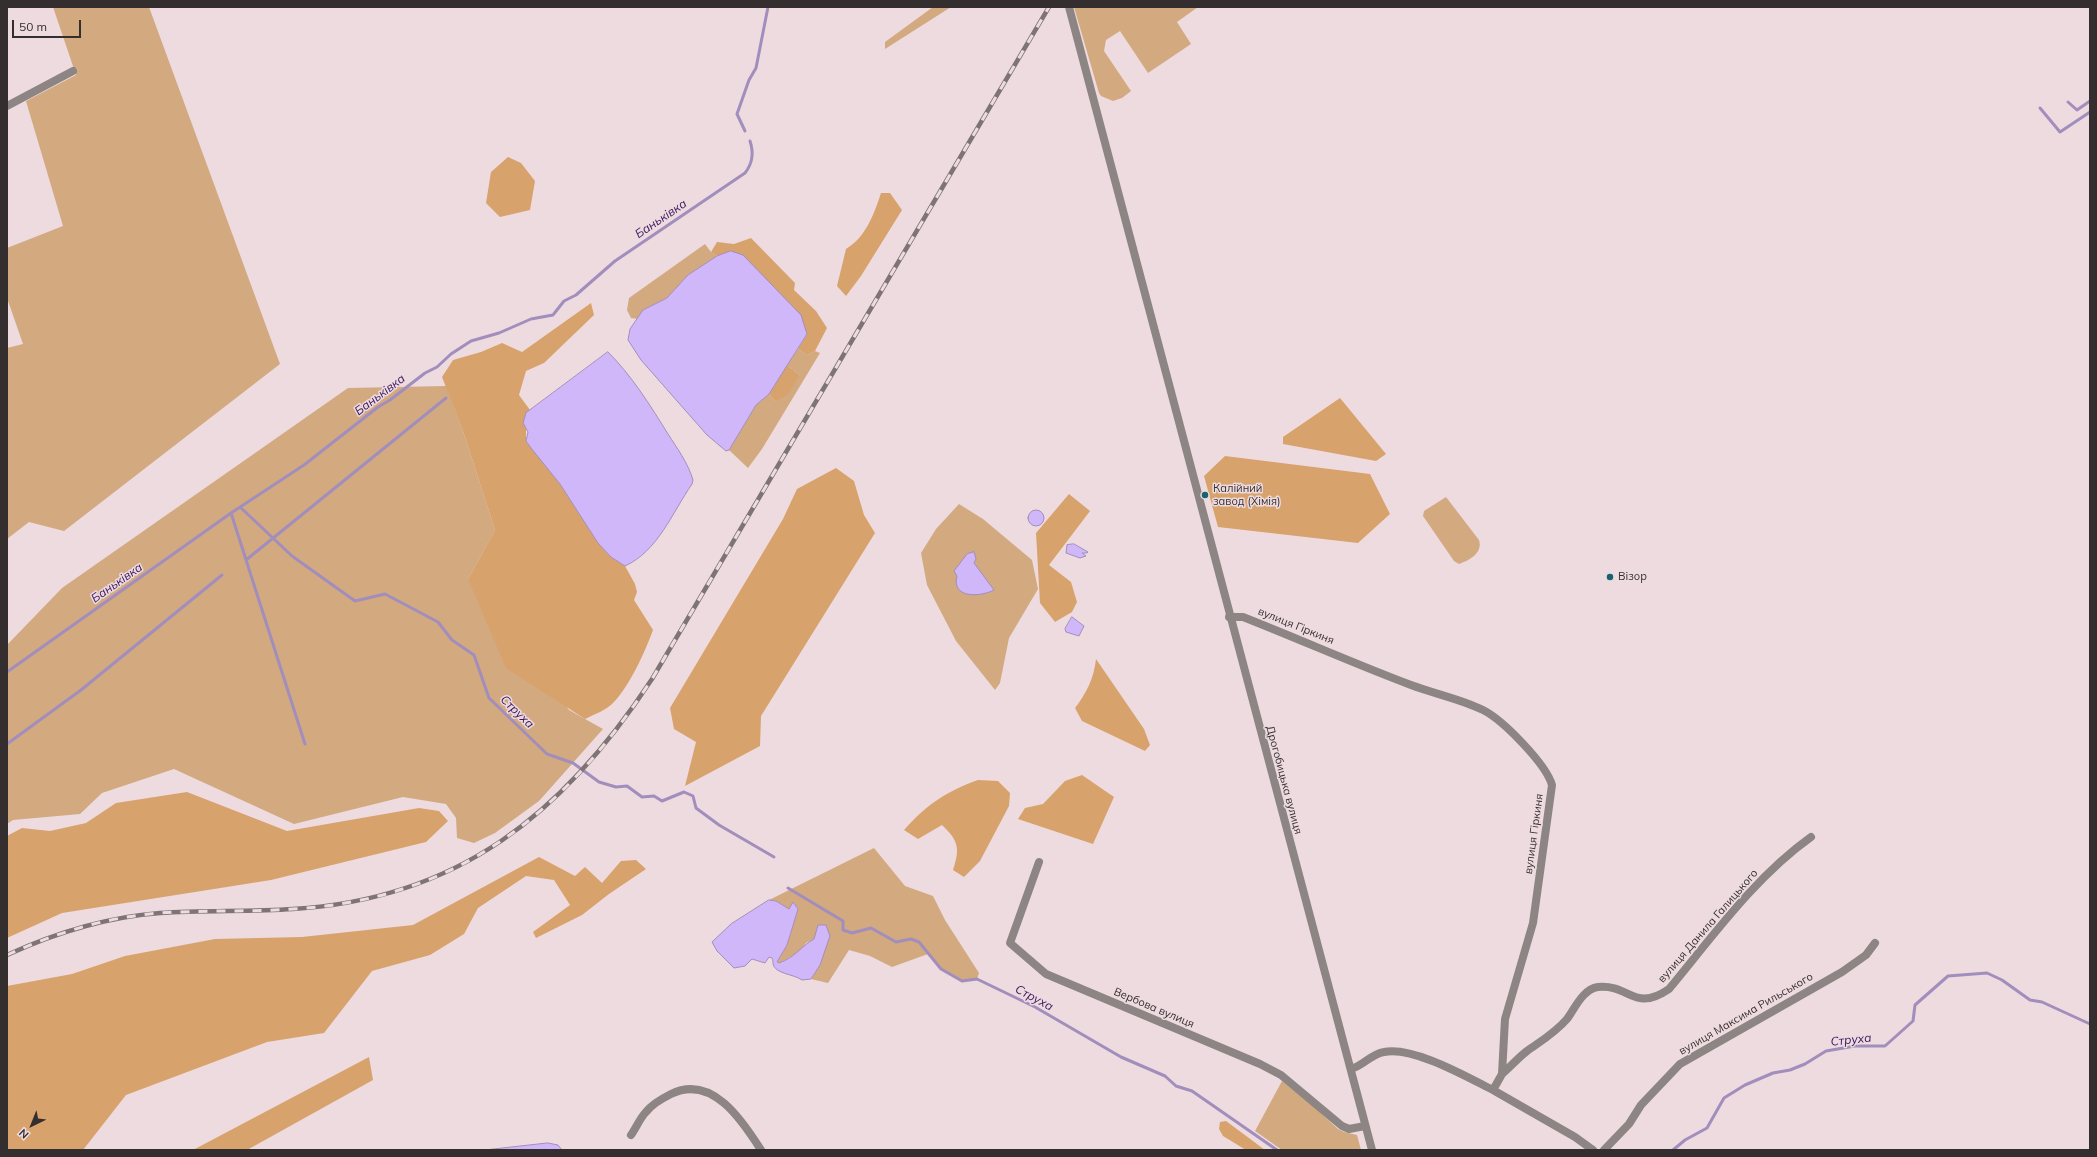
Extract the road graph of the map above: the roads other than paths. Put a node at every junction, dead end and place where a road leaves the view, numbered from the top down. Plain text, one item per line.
1 (1069, 7) edge
2 (73, 71) dead end
3 (7, 106) edge
4 (1229, 617) junction
5 (1811, 837) dead end
6 (1039, 862) dead end
7 (1875, 943) dead end
8 (1351, 1070) junction
9 (1502, 1074) junction
10 (1493, 1090) junction
11 (1365, 1126) junction
12 (631, 1135) dead end
13 (761, 1150) edge
14 (1372, 1150) edge
15 (1593, 1150) edge
16 (1604, 1150) edge

1 - 4 street, Дрогобицька вулиця
2 - 3 street
4 - 8 street, Дрогобицька вулиця
4 - 9 street, вулиця Гіркиня
5 - 9 street, вулиця Данила Галицького
6 - 11 street, Вербова вулиця
7 - 16 street, вулиця Максима Рильського
8 - 10 street
8 - 11 street, Дрогобицька вулиця
9 - 10 street, вулиця Гіркиня
10 - 15 street
11 - 14 street, Дрогобицька вулиця
12 - 13 street

